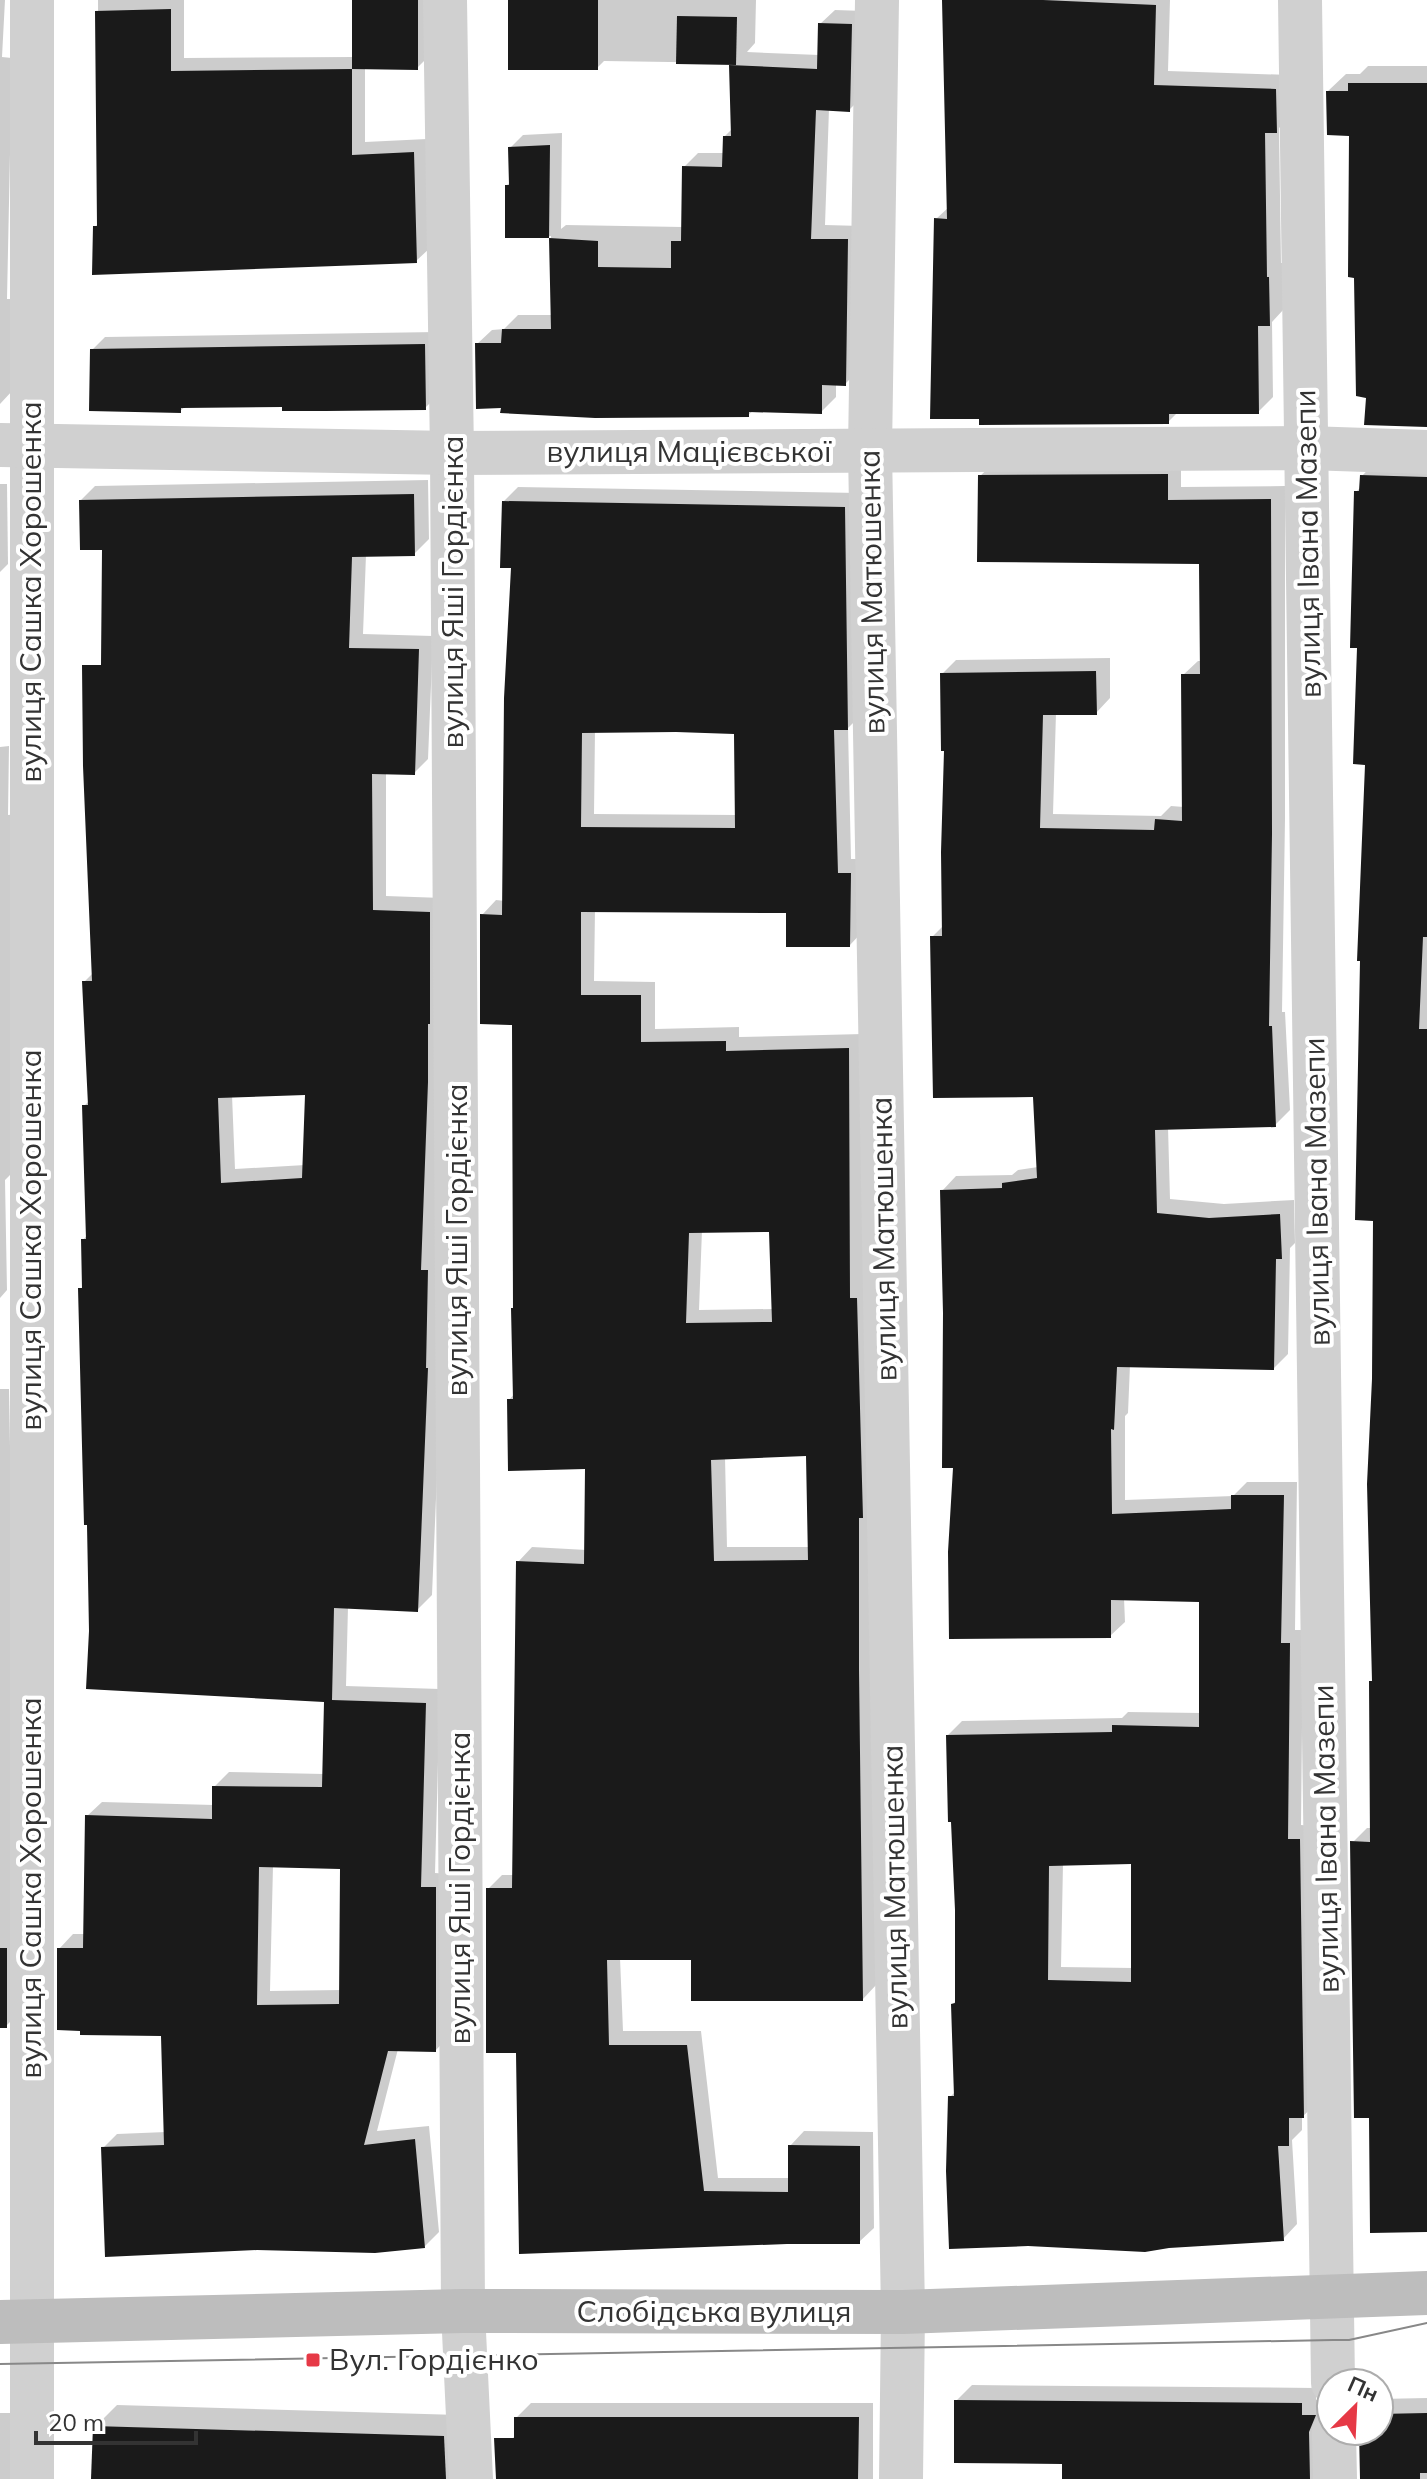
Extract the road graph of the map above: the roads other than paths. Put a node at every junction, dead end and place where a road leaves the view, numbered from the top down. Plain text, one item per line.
1 (32, 0) edge
2 (445, 0) edge
3 (877, 0) edge
4 (1300, 0) edge
5 (16, 445) edge
6 (1307, 448) junction
7 (870, 450) junction
8 (1427, 452) edge
9 (452, 453) junction
10 (1427, 2293) edge
11 (1332, 2295) junction
12 (463, 2311) junction
13 (903, 2312) junction
14 (15, 2322) edge
15 (1333, 2367) edge
16 (1334, 2447) edge
17 (32, 2479) edge
18 (471, 2479) edge
19 (901, 2479) edge
20 (1335, 2479) edge

1 - 5 street, вулиця Сашка Хорошенка
2 - 9 street, вулиця Яші Гордієнка
3 - 7 street, вулиця Матюшенка
4 - 6 street, вулиця Івана Мазепи
5 - 9 street, вулиця Мацієвської
5 - 14 street, вулиця Сашка Хорошенка
6 - 7 street, вулиця Мацієвської
6 - 8 street, вулиця Мацієвської
6 - 11 street, вулиця Івана Мазепи
7 - 9 street, вулиця Мацієвської
7 - 13 street, вулиця Матюшенка
9 - 12 street, вулиця Яші Гордієнка
10 - 11 main road, Слобідська вулиця
11 - 13 main road, Слобідська вулиця
11 - 15 street, вулиця Івана Мазепи
12 - 13 main road, Слобідська вулиця
12 - 14 main road, Слобідська вулиця
12 - 18 street, вулиця Яші Гордієнка
13 - 19 street, вулиця Матюшенка
14 - 17 street, вулиця Сашка Хорошенка
16 - 20 street

